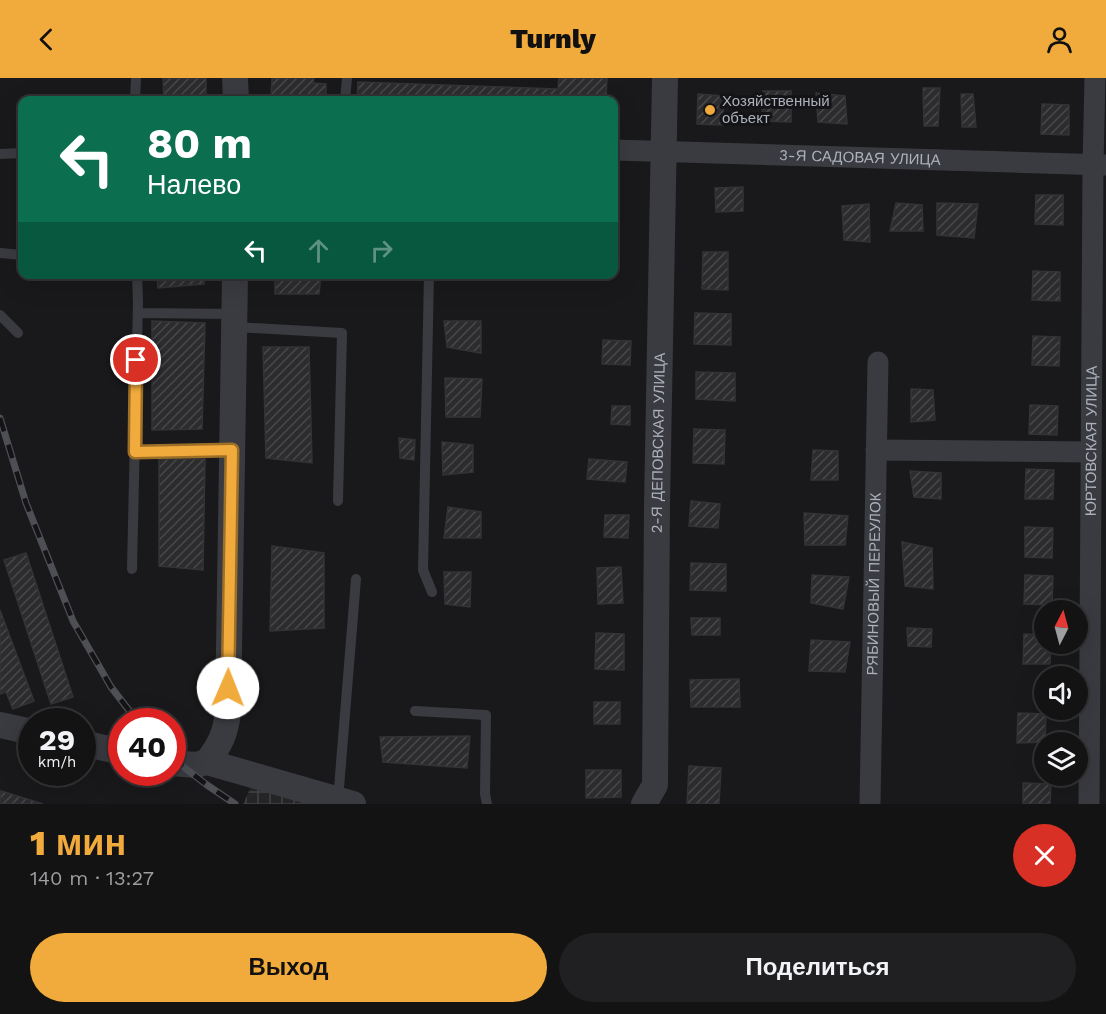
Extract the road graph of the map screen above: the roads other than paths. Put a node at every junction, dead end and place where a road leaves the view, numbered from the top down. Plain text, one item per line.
1 (136, 78) edge
2 (235, 78) edge
3 (347, 78) edge
4 (665, 78) edge
5 (1095, 78) edge
6 (135, 96) edge
7 (236, 96) edge
8 (345, 96) edge
9 (618, 150) edge
10 (664, 151) junction
11 (18, 153) edge
12 (0, 154) edge
13 (1099, 165) edge
14 (0, 254) edge
15 (18, 255) edge
16 (137, 279) edge
17 (235, 279) edge
18 (429, 279) edge
19 (138, 313) junction
20 (0, 315) edge
21 (234, 321) junction
22 (18, 333) dead end
23 (878, 362) dead end
24 (232, 450) junction
25 (876, 450) junction
26 (135, 452) junction
27 (1091, 452) junction
28 (339, 501) dead end
29 (132, 569) dead end
30 (356, 579) dead end
31 (432, 592) dead end
32 (415, 711) dead end
33 (0, 725) edge
34 (18, 729) edge
35 (207, 762) junction
36 (186, 764) edge
37 (345, 802) edge
38 (487, 804) edge
39 (644, 804) edge
40 (870, 804) edge
41 (1089, 804) edge

1 - 6 lane
2 - 7 street
3 - 8 lane
4 - 10 street, 2-Я ДЕПОВСКАЯ УЛИЦА
5 - 13 street, ЮРТОВСКАЯ УЛИЦА
9 - 10 street, 3-Я САДОВАЯ УЛИЦА
10 - 13 street, 3-Я САДОВАЯ УЛИЦА
10 - 39 street, 2-Я ДЕПОВСКАЯ УЛИЦА
11 - 12 lane
13 - 27 street, ЮРТОВСКАЯ УЛИЦА
14 - 15 lane
16 - 19 lane
17 - 21 street
18 - 31 lane
19 - 21 lane
19 - 26 lane
20 - 22 lane
21 - 24 street
21 - 28 lane
23 - 25 street, РЯБИНОВЫЙ ПЕРЕУЛОК
24 - 26 lane
24 - 35 street
25 - 27 street
25 - 40 street, РЯБИНОВЫЙ ПЕРЕУЛОК
26 - 29 lane
27 - 41 street, ЮРТОВСКАЯ УЛИЦА
30 - 37 lane
32 - 38 lane
33 - 34 street
35 - 36 street
35 - 37 street

